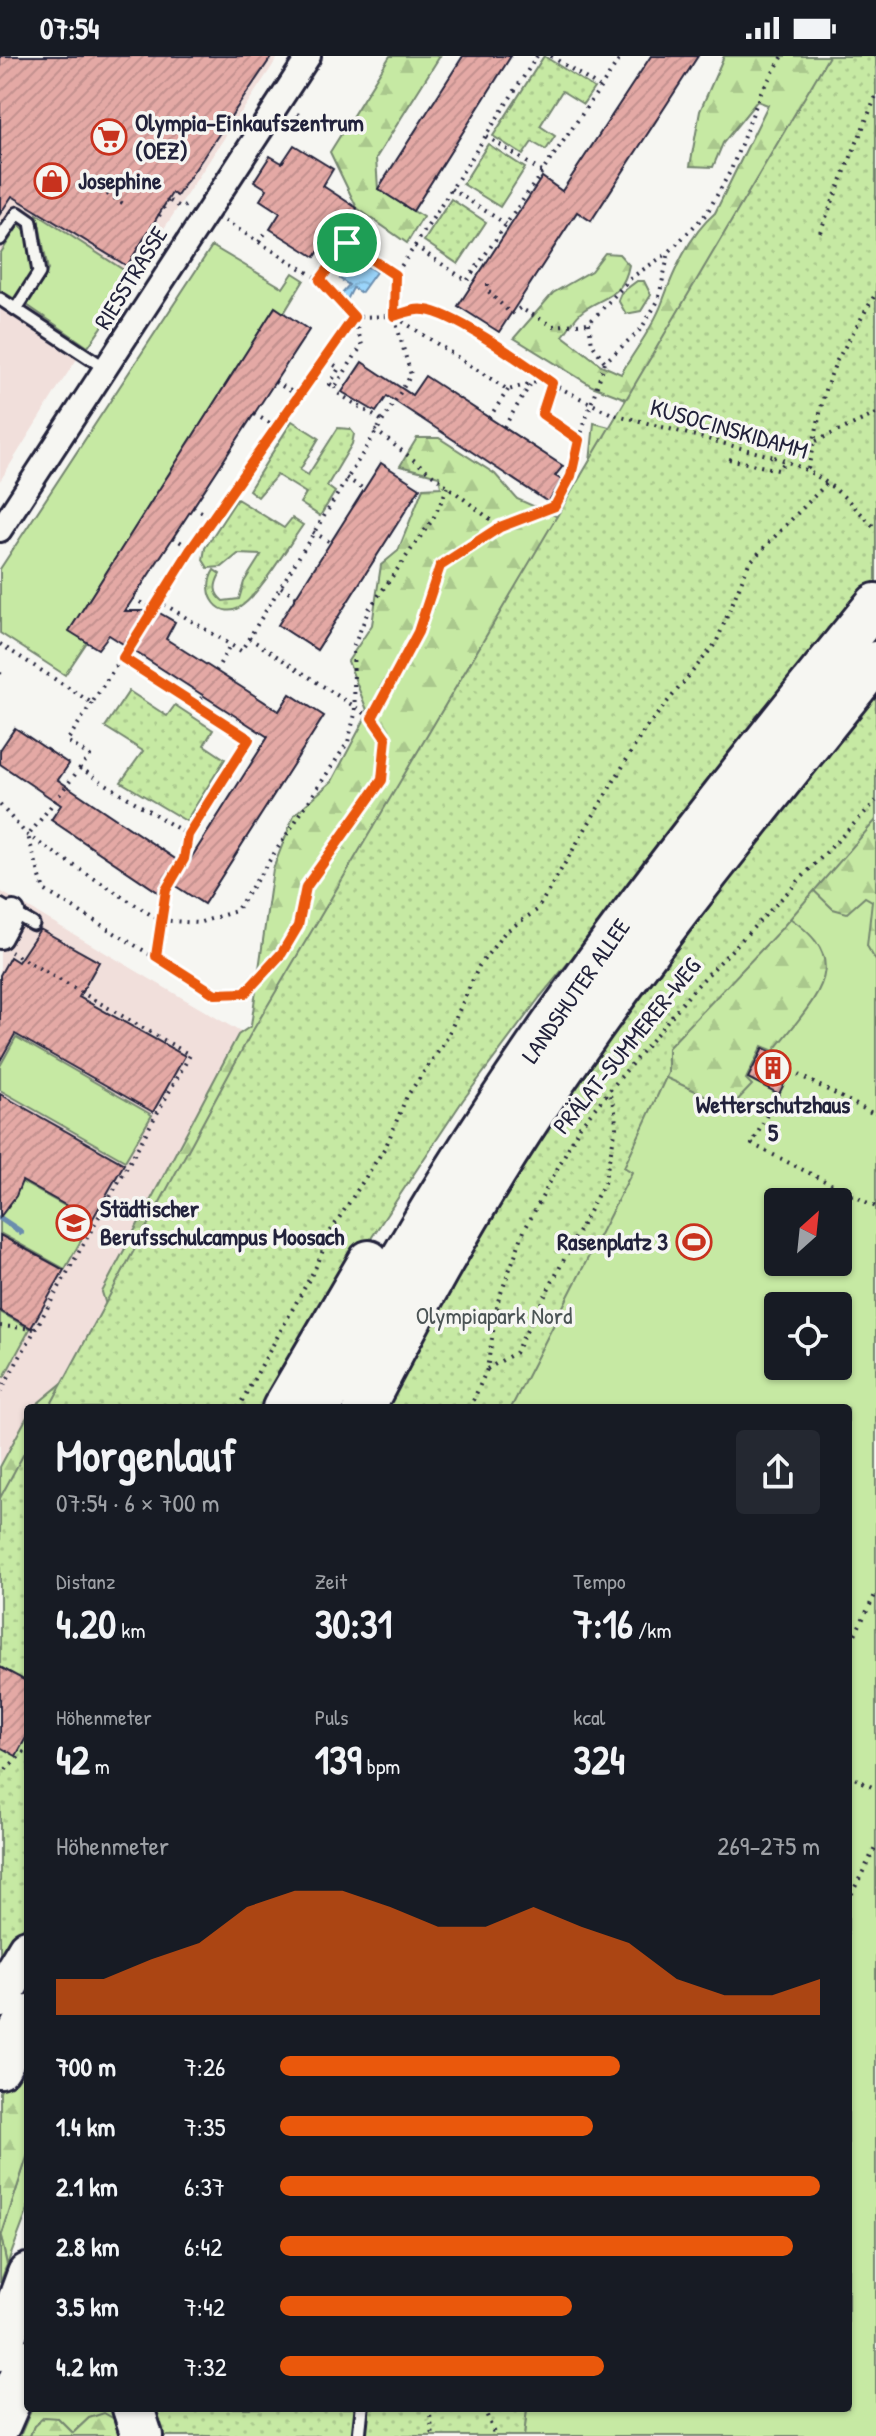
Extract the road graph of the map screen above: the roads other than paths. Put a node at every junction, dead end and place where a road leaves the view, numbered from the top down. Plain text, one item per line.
1 (309, 56) edge
2 (0, 239) edge
3 (0, 299) edge
4 (16, 309) junction
5 (105, 368) junction
6 (0, 530) edge
7 (876, 604) edge
8 (876, 662) edge
9 (7, 909) edge
10 (33, 924) dead end
11 (0, 937) edge
12 (483, 1125) junction
13 (285, 1404) edge
14 (323, 1404) edge
15 (366, 1404) edge
16 (24, 1957) edge
17 (0, 1997) edge
18 (24, 2022) edge
19 (0, 2067) edge
20 (24, 2285) edge
21 (0, 2350) edge
22 (24, 2369) edge
23 (134, 2412) edge
24 (362, 2412) edge
25 (0, 2424) edge
26 (142, 2436) edge
27 (359, 2436) edge

1 - 5 street, RIESSTRASSE
2 - 4 lane
3 - 4 lane
4 - 5 lane
5 - 6 street, RIESSTRASSE
7 - 12 highway, LANDSHUTER ALLEE
8 - 15 highway, LANDSHUTER ALLEE
9 - 10 lane
9 - 11 street
12 - 13 highway
12 - 14 highway, LANDSHUTER ALLEE
16 - 17 highway
18 - 19 highway
20 - 21 highway
22 - 25 highway
23 - 26 highway
24 - 27 lane

